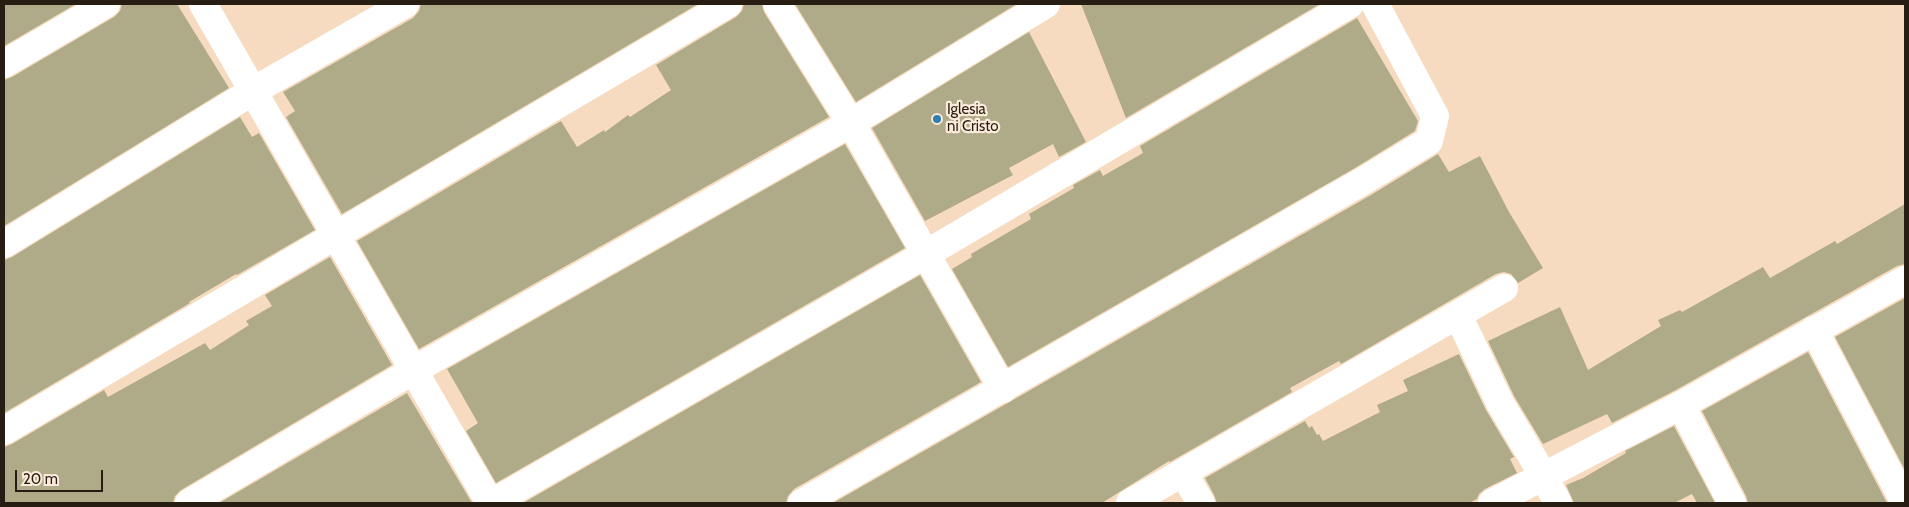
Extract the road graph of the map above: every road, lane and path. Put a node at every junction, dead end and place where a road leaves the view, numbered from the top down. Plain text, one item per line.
1 (106, 4) edge
2 (203, 4) edge
3 (405, 4) edge
4 (728, 4) edge
5 (778, 4) edge
6 (1046, 4) edge
7 (1350, 4) edge
8 (1375, 4) edge
9 (4, 64) edge
10 (253, 91) junction
11 (851, 123) junction
12 (337, 235) junction
13 (4, 244) edge
14 (926, 254) junction
15 (1905, 280) edge
16 (1504, 288) dead end
17 (1458, 316) junction
18 (1814, 330) junction
19 (414, 370) junction
20 (1003, 388) junction
21 (1681, 405) junction
22 (4, 431) edge
23 (1184, 474) junction
24 (1544, 475) junction
25 (189, 503) edge
26 (491, 503) edge
27 (802, 503) edge
28 (1130, 503) edge
29 (1201, 503) edge
30 (1492, 503) edge
31 (1558, 503) edge
32 (1732, 503) edge
33 (1904, 503) edge

1 - 9 street
2 - 10 street
3 - 10 street
4 - 12 street
5 - 11 street
6 - 11 street
7 - 14 street
8 - 20 street
10 - 12 street
10 - 13 street
11 - 14 street
11 - 19 street
12 - 19 street
12 - 22 street
14 - 20 street
14 - 26 street
15 - 18 street
16 - 17 street
17 - 23 street
17 - 24 street
18 - 21 street
18 - 33 street
19 - 25 street
19 - 26 street
20 - 27 street
21 - 24 street
21 - 32 street
23 - 28 street
23 - 29 street
24 - 30 street
24 - 31 street

